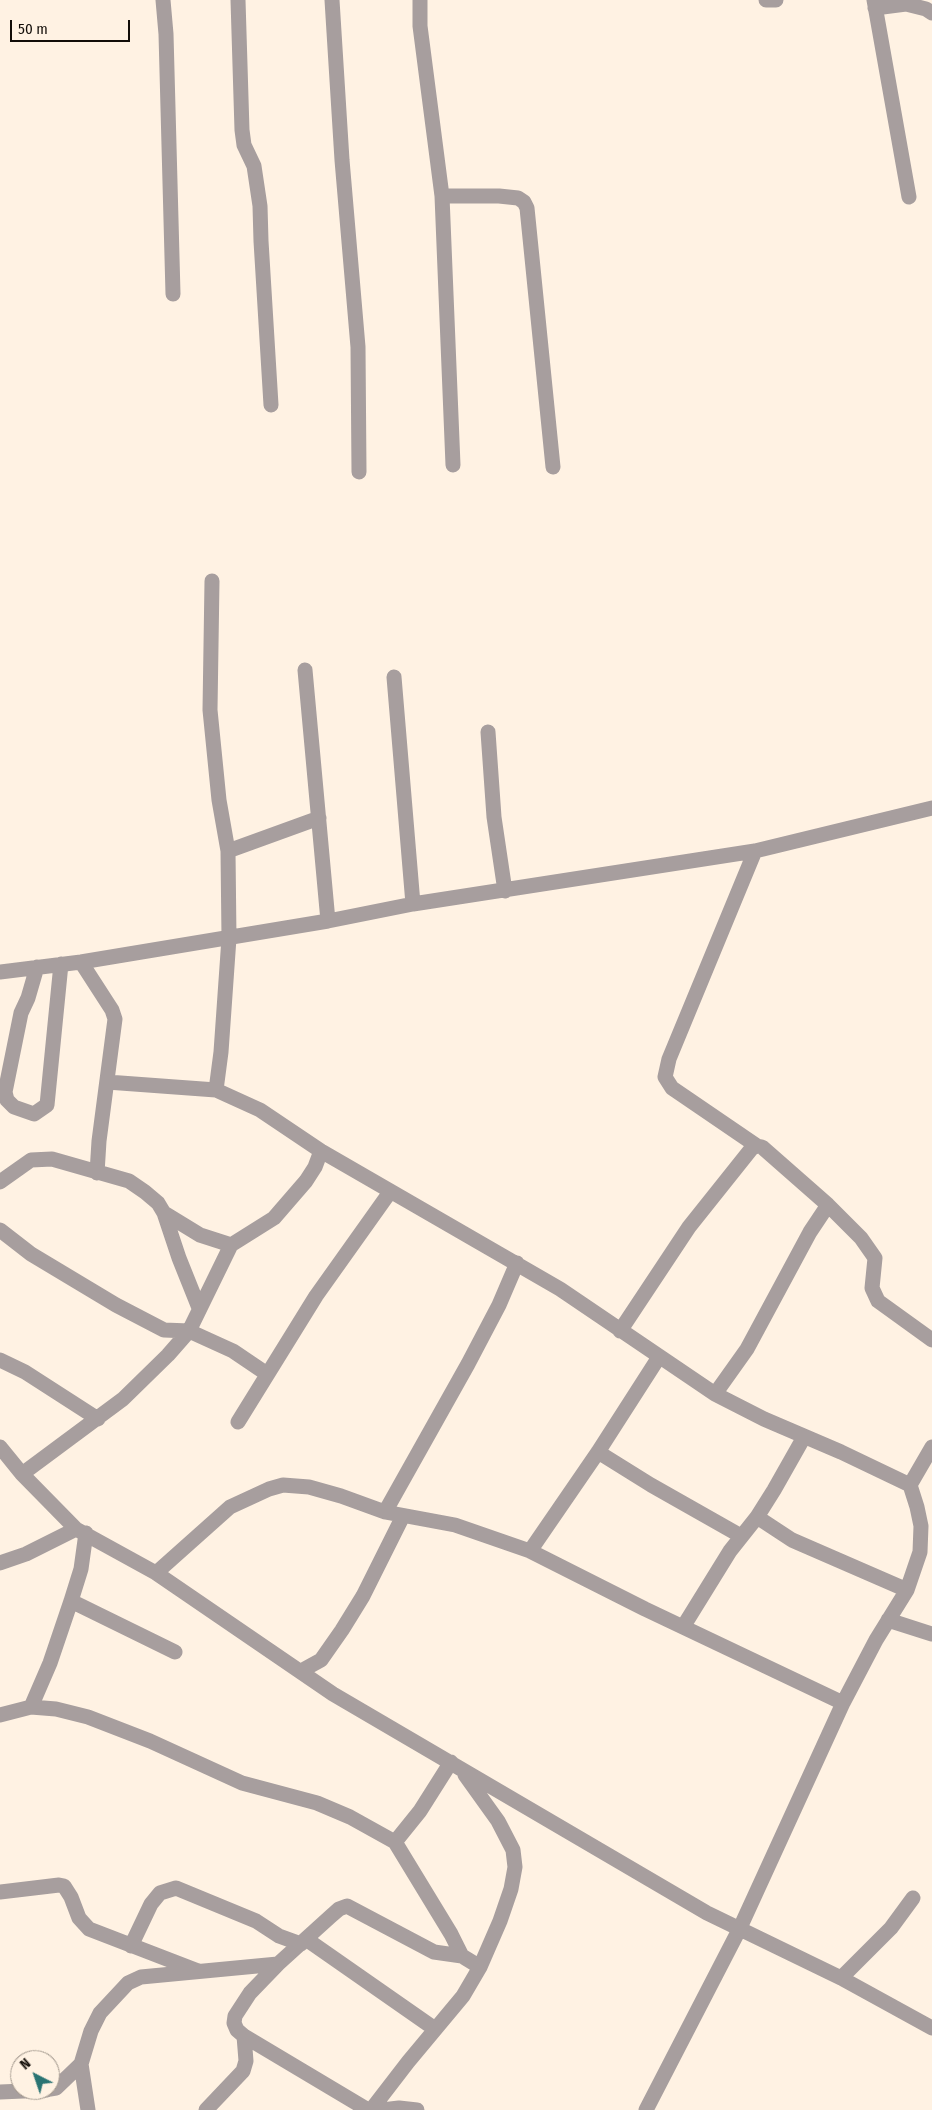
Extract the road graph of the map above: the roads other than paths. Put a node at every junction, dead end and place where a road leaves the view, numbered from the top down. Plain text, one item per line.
1 (163, 0) edge
2 (238, 0) edge
3 (332, 0) edge
4 (420, 0) edge
5 (766, 0) edge
6 (776, 0) edge
7 (875, 4) edge
8 (932, 14) edge
9 (442, 196) junction
10 (909, 197) dead end
11 (173, 294) dead end
12 (271, 405) dead end
13 (453, 465) dead end
14 (553, 467) dead end
15 (359, 472) dead end
16 (212, 581) dead end
17 (305, 670) dead end
18 (394, 677) dead end
19 (488, 732) dead end
20 (932, 808) edge
21 (319, 818) junction
22 (228, 851) junction
23 (755, 851) junction
24 (505, 891) junction
25 (413, 904) junction
26 (328, 921) junction
27 (230, 938) junction
28 (81, 962) junction
29 (62, 964) junction
30 (37, 967) junction
31 (0, 972) edge
32 (106, 1082) junction
33 (216, 1090) junction
34 (757, 1146) junction
35 (321, 1152) junction
36 (97, 1173) junction
37 (0, 1182) edge
38 (390, 1192) junction
39 (828, 1205) junction
40 (164, 1213) junction
41 (0, 1230) edge
42 (231, 1245) junction
43 (517, 1263) junction
44 (200, 1308) junction
45 (189, 1331) junction
46 (620, 1331) junction
47 (932, 1340) edge
48 (659, 1357) junction
49 (0, 1360) edge
50 (268, 1374) junction
51 (715, 1394) junction
52 (98, 1419) junction
53 (238, 1422) dead end
54 (804, 1437) junction
55 (932, 1447) edge
56 (1, 1449) edge
57 (598, 1452) junction
58 (22, 1474) junction
59 (910, 1485) junction
60 (385, 1512) junction
61 (402, 1516) junction
62 (757, 1517) junction
63 (81, 1531) junction
64 (741, 1536) junction
65 (530, 1552) junction
66 (0, 1563) edge
67 (156, 1573) junction
68 (907, 1590) junction
69 (71, 1601) junction
70 (888, 1620) junction
71 (682, 1627) junction
72 (932, 1634) edge
73 (175, 1652) dead end
74 (301, 1671) junction
75 (843, 1704) junction
76 (31, 1707) junction
77 (0, 1715) edge
78 (451, 1762) junction
79 (395, 1842) junction
80 (0, 1892) edge
81 (913, 1898) dead end
82 (739, 1930) junction
83 (304, 1942) junction
84 (132, 1946) junction
85 (462, 1956) junction
86 (278, 1964) junction
87 (480, 1967) junction
88 (199, 1972) junction
89 (841, 1978) junction
90 (932, 2028) edge
91 (435, 2029) junction
92 (244, 2036) junction
93 (81, 2064) junction
94 (60, 2082) edge
95 (60, 2089) edge
96 (85, 2090) junction
97 (88, 2110) edge
98 (206, 2110) edge
99 (370, 2110) edge
100 (382, 2110) edge
101 (417, 2110) edge
102 (646, 2110) edge

1 - 11 street
2 - 12 street
3 - 15 street
4 - 9 street
5 - 6 street
7 - 8 street
7 - 10 street
9 - 13 street
9 - 14 street
16 - 22 street
17 - 21 street
18 - 25 street
19 - 24 street
20 - 23 street
21 - 22 street
21 - 26 street
22 - 27 street
23 - 24 street
23 - 34 street
24 - 25 street
25 - 26 street
26 - 27 street
27 - 28 street
27 - 33 street
28 - 29 street
28 - 32 street
29 - 30 street
29 - 30 street
30 - 31 street
32 - 33 street
32 - 36 street
33 - 35 street
34 - 39 street
34 - 46 street
35 - 38 street
35 - 42 street
36 - 37 street
36 - 40 street
38 - 43 street
38 - 50 street
39 - 47 street
39 - 51 street
40 - 42 street
40 - 44 street
41 - 45 street
42 - 44 street
43 - 46 street
43 - 60 street
44 - 45 street
45 - 50 street
45 - 52 street
46 - 48 street
48 - 51 street
48 - 57 street
49 - 52 street
50 - 53 street
51 - 54 street
52 - 58 street
54 - 59 street
54 - 62 street
55 - 59 street
56 - 58 street
57 - 64 street
57 - 65 street
58 - 63 street
59 - 68 street
60 - 61 street
60 - 67 street
61 - 65 street
61 - 74 street
62 - 64 street
62 - 68 street
63 - 66 street
63 - 67 street
63 - 69 street
64 - 71 street
65 - 71 street
67 - 74 street
68 - 70 street
69 - 73 street
69 - 76 street
70 - 72 street
70 - 75 street
71 - 75 street
74 - 78 street
75 - 82 street
76 - 77 street
76 - 79 street
78 - 79 street
78 - 82 street
78 - 87 street
79 - 85 street
80 - 84 street
81 - 89 street
82 - 89 street
82 - 102 street
83 - 84 street
83 - 85 street
83 - 86 street
83 - 91 street
84 - 88 street
85 - 87 street
86 - 88 street
86 - 92 street
87 - 91 street
88 - 93 street
89 - 90 street
91 - 99 street
92 - 98 street
92 - 99 street
93 - 94 street
93 - 96 street
95 - 96 street
96 - 97 street
100 - 101 street

